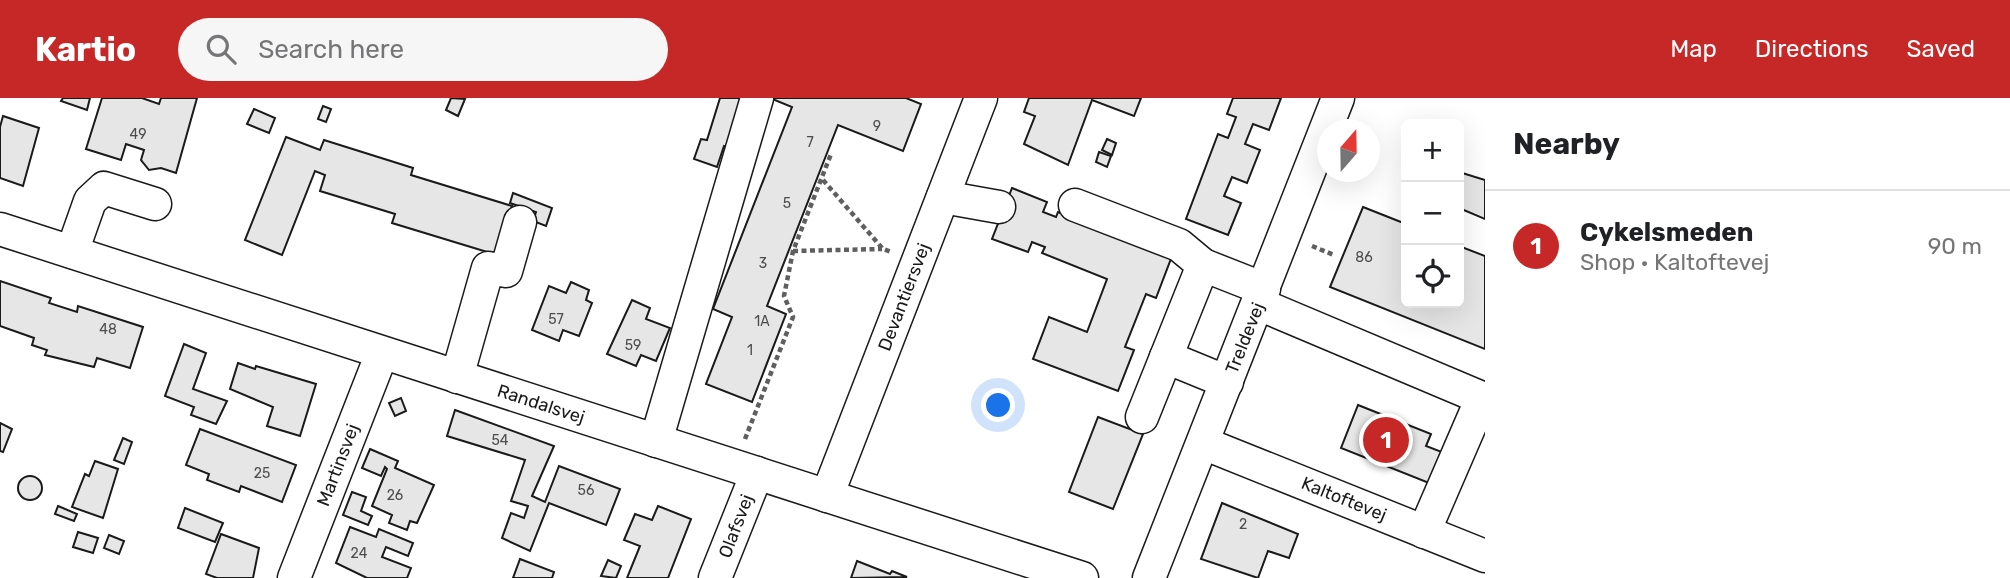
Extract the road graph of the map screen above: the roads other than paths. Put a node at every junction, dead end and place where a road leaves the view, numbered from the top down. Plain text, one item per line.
1 (757, 98) edge
2 (981, 98) edge
3 (1338, 98) edge
4 (943, 197) junction
5 (155, 204) dead end
6 (1075, 205) dead end
7 (999, 207) dead end
8 (520, 222) dead end
9 (0, 229) edge
10 (72, 252) junction
11 (1203, 265) junction
12 (1261, 296) junction
13 (382, 352) junction
14 (1166, 357) junction
15 (457, 377) junction
16 (1227, 382) junction
17 (1142, 417) dead end
18 (656, 441) junction
19 (1203, 443) junction
20 (746, 470) junction
21 (827, 496) junction
22 (1424, 531) junction
23 (1485, 556) edge
24 (294, 578) edge
25 (715, 578) edge
26 (1082, 578) edge
27 (1149, 578) edge

1 - 18 street
2 - 4 street, Devantiersvej
3 - 12 street, Treldevej
4 - 7 street
4 - 21 street, Devantiersvej
5 - 10 street
6 - 11 street
8 - 15 street
9 - 10 street, Randalsvej
10 - 13 street, Randalsvej
11 - 12 street
11 - 14 street
12 - 16 street, Treldevej
12 - 22 street
13 - 15 street, Randalsvej
13 - 24 street, Martinsvej
14 - 16 street
14 - 17 street
15 - 18 street, Randalsvej
16 - 19 street, Treldevej
18 - 20 street, Randalsvej
19 - 22 street, Kaltoftevej
19 - 27 street, Treldevej
20 - 21 street, Randalsvej
20 - 25 street, Olafsvej
21 - 26 street, Randalsvej
22 - 23 street, Kaltoftevej

